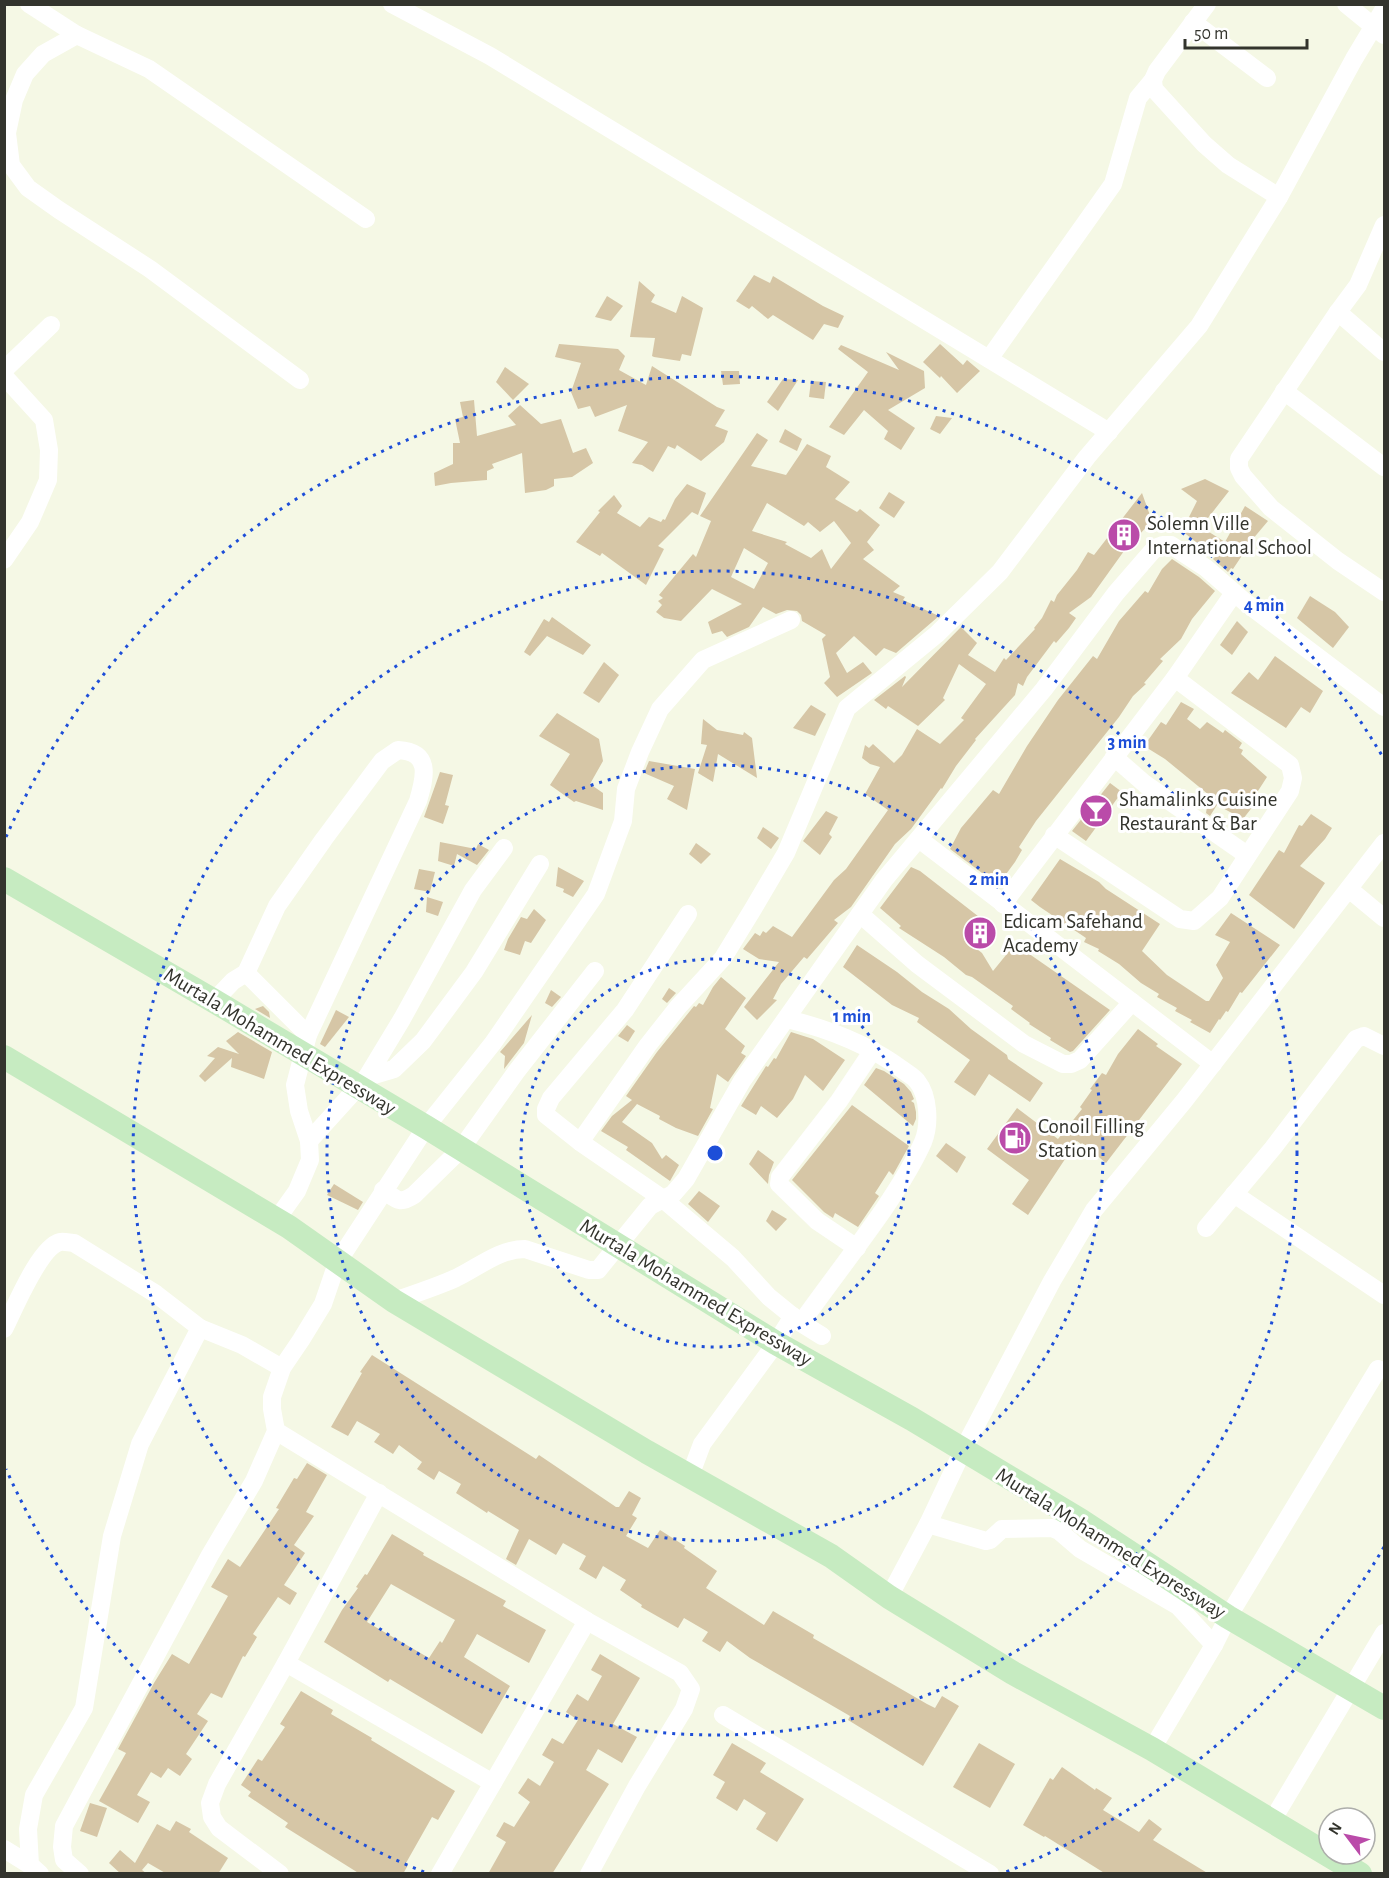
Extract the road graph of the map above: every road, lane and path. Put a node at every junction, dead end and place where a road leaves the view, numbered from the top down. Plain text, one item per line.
1 (29, 4) edge
2 (392, 4) edge
3 (1207, 4) edge
4 (1346, 4) edge
5 (1384, 9) edge
6 (1193, 22) junction
7 (1379, 31) edge
8 (77, 35) junction
9 (1267, 78) dead end
10 (1153, 80) junction
11 (1279, 197) junction
12 (366, 219) dead end
13 (1384, 225) edge
14 (1338, 312) junction
15 (51, 325) dead end
16 (1384, 352) edge
17 (989, 359) junction
18 (4, 370) edge
19 (4, 376) edge
20 (300, 380) dead end
21 (1284, 391) junction
22 (1109, 432) junction
23 (1384, 466) edge
24 (4, 560) edge
25 (1384, 592) edge
26 (1234, 593) junction
27 (791, 620) dead end
28 (1175, 678) junction
29 (1383, 703) edge
30 (1114, 757) junction
31 (1054, 836) junction
32 (919, 839) junction
33 (1384, 843) edge
34 (504, 848) dead end
35 (1247, 855) junction
36 (540, 864) dead end
37 (4, 879) edge
38 (1349, 889) junction
39 (1003, 904) junction
40 (860, 914) junction
41 (688, 915) dead end
42 (1384, 918) edge
43 (595, 971) dead end
44 (246, 973) junction
45 (214, 1001) junction
46 (1132, 1002) junction
47 (787, 1019) junction
48 (305, 1045) junction
49 (1384, 1046) edge
50 (873, 1050) junction
51 (4, 1057) edge
52 (1213, 1064) junction
53 (362, 1081) junction
54 (426, 1127) junction
55 (309, 1141) junction
56 (580, 1142) junction
57 (461, 1149) junction
58 (383, 1190) junction
59 (1234, 1194) junction
60 (663, 1199) junction
61 (277, 1219) junction
62 (1206, 1228) dead end
63 (618, 1245) junction
64 (857, 1248) junction
65 (337, 1263) junction
66 (1384, 1295) edge
67 (394, 1301) junction
68 (797, 1319) junction
69 (200, 1328) junction
70 (4, 1329) edge
71 (822, 1336) dead end
72 (776, 1343) junction
73 (282, 1368) junction
74 (1378, 1369) dead end
75 (276, 1431) junction
76 (963, 1450) junction
77 (690, 1476) junction
78 (379, 1493) junction
79 (928, 1524) junction
80 (889, 1597) junction
81 (1228, 1617) junction
82 (586, 1622) junction
83 (1384, 1633) edge
84 (1214, 1646) junction
85 (286, 1663) junction
86 (1350, 1688) junction
87 (1384, 1708) edge
88 (723, 1715) dead end
89 (1152, 1749) junction
90 (493, 1783) junction
91 (1272, 1821) junction
92 (4, 1850) edge
93 (35, 1869) edge
94 (80, 1874) edge
95 (280, 1874) edge
96 (440, 1874) edge
97 (589, 1874) edge
98 (990, 1874) edge
99 (1360, 1874) edge

1 - 8 street
2 - 17 street
3 - 6 street
4 - 7 street
5 - 7 street
6 - 9 street
6 - 10 street
7 - 11 street
8 - 12 street
8 - 20 street
10 - 11 street
10 - 17 street
11 - 22 street
13 - 14 street
14 - 16 street
14 - 21 street
15 - 18 street
17 - 22 street
19 - 24 street
21 - 23 street
21 - 25 street
22 - 56 street
26 - 28 street
26 - 29 street
26 - 32 street
27 - 54 street
28 - 30 street
28 - 35 street
30 - 31 street
30 - 35 street
31 - 35 street
31 - 39 street
32 - 39 street
32 - 40 street
33 - 38 street
34 - 53 street
36 - 53 street
37 - 45 main road, Murtala Mohammed Expressway
38 - 42 street
38 - 52 street
39 - 46 street
40 - 46 street
40 - 47 street
41 - 56 street
43 - 57 street
44 - 45 street
44 - 48 street
44 - 48 street
45 - 48 main road, Murtala Mohammed Expressway
46 - 52 street
47 - 50 street
47 - 60 street
48 - 53 main road, Murtala Mohammed Expressway
48 - 55 street
49 - 59 street
50 - 64 street
50 - 64 street
51 - 61 main road
52 - 76 street
53 - 54 main road, Murtala Mohammed Expressway
53 - 55 street
54 - 57 main road, Murtala Mohammed Expressway
54 - 58 street
55 - 61 street
56 - 60 street
57 - 58 street
57 - 63 main road, Murtala Mohammed Expressway
58 - 65 street
59 - 62 street
59 - 66 street
60 - 63 street
60 - 68 street
61 - 65 main road
63 - 67 street
63 - 72 main road, Murtala Mohammed Expressway
64 - 68 street
65 - 67 main road
65 - 73 street
67 - 77 main road
68 - 71 street
68 - 72 street
69 - 70 street
69 - 73 street
69 - 93 street
72 - 76 main road, Murtala Mohammed Expressway
72 - 77 street
73 - 75 street
74 - 81 street
75 - 78 street
75 - 94 street
76 - 79 street
76 - 81 main road, Murtala Mohammed Expressway
77 - 80 main road
78 - 82 street
78 - 85 street
79 - 80 street
79 - 84 street
80 - 89 main road
81 - 84 street
81 - 86 main road, Murtala Mohammed Expressway
82 - 90 street
82 - 97 street
83 - 86 street
84 - 89 street
85 - 90 street
85 - 95 street
86 - 87 main road, Murtala Mohammed Expressway
86 - 91 street
88 - 98 street
89 - 91 main road
90 - 96 street
91 - 99 main road
92 - 93 street

